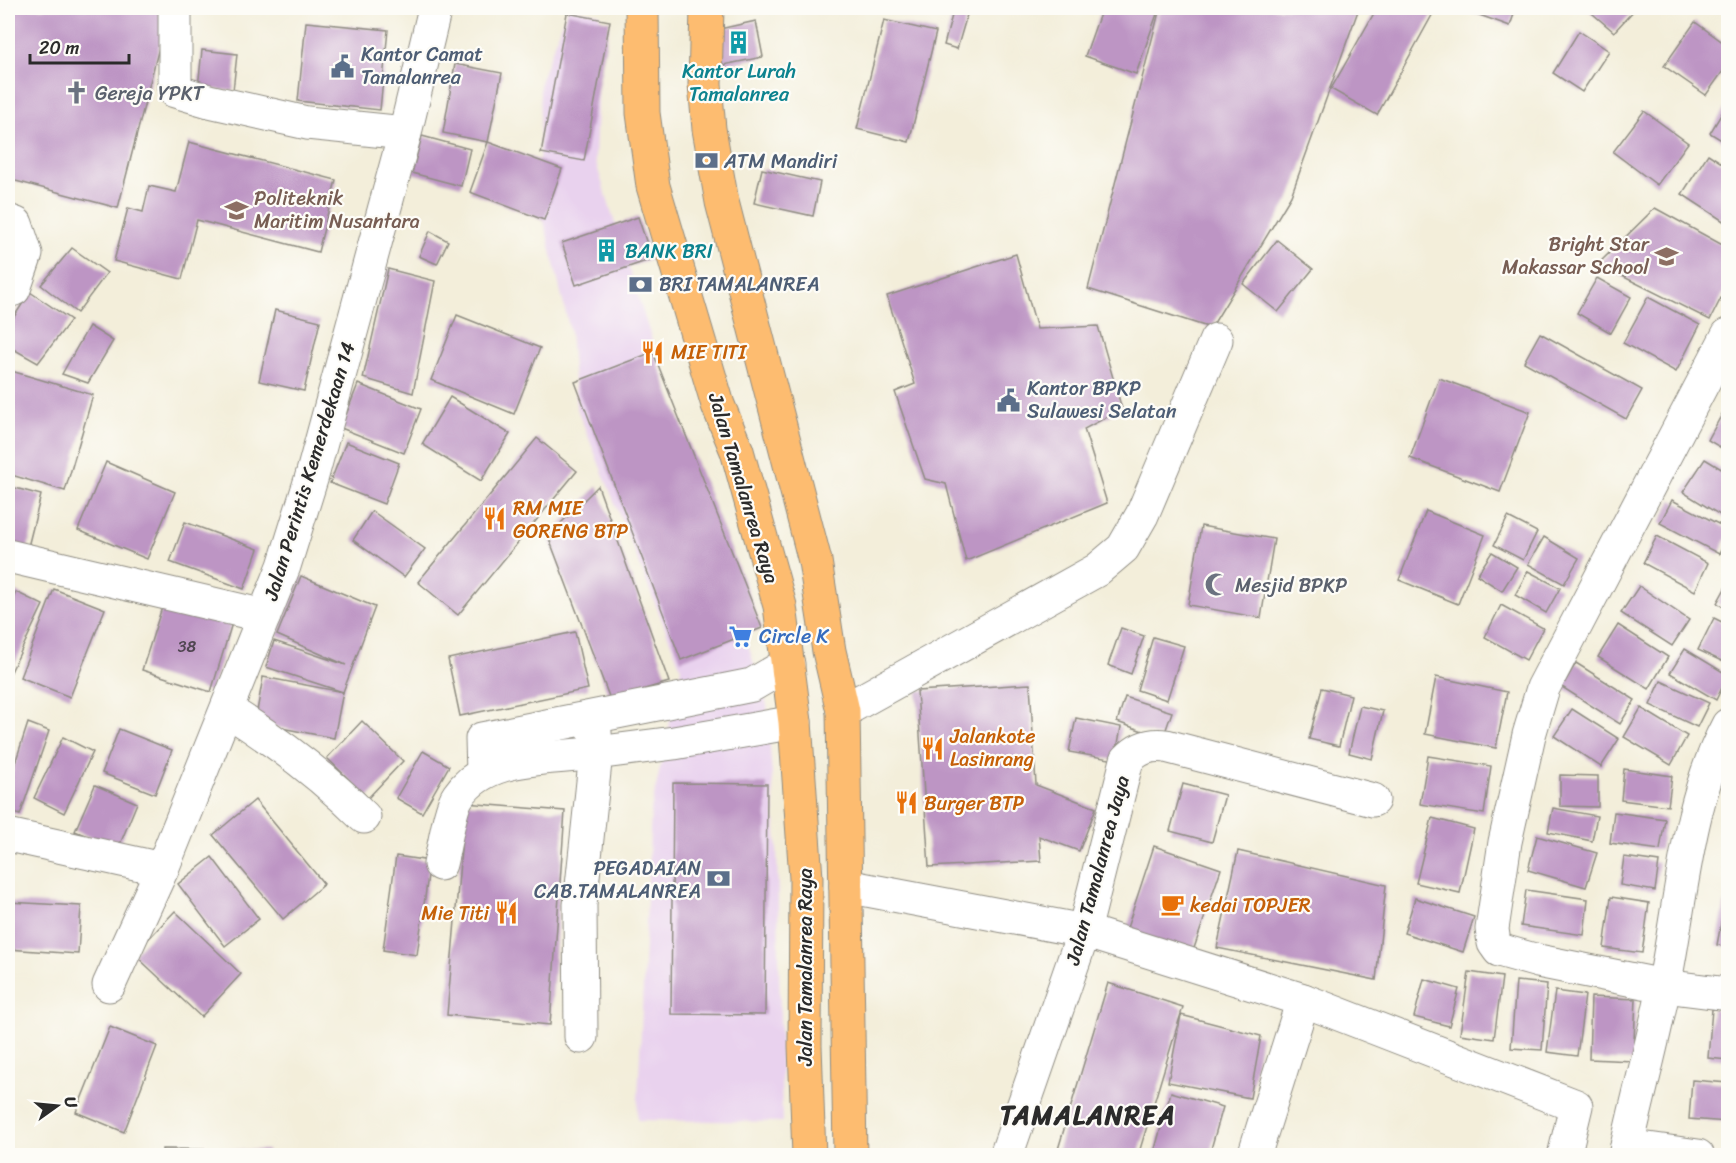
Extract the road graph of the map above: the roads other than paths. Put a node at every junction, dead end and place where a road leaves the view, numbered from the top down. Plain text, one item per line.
1 (175, 8) edge
2 (435, 8) edge
3 (642, 8) edge
4 (707, 8) edge
5 (405, 133) junction
6 (8, 221) edge
7 (8, 291) edge
8 (1728, 335) edge
9 (1216, 340) dead end
10 (8, 556) edge
11 (264, 616) junction
12 (788, 664) junction
13 (227, 710) junction
14 (843, 711) junction
15 (594, 717) junction
16 (795, 722) junction
17 (1728, 725) edge
18 (596, 753) junction
19 (483, 772) junction
20 (1373, 800) dead end
21 (364, 817) dead end
22 (8, 836) edge
23 (440, 864) dead end
24 (162, 869) junction
25 (846, 886) junction
26 (1084, 931) junction
27 (109, 985) dead end
28 (1664, 987) junction
29 (1728, 994) edge
30 (1303, 1000) junction
31 (581, 1037) dead end
32 (1626, 1151) edge
33 (809, 1155) edge
34 (850, 1155) edge
35 (1006, 1155) edge
36 (1254, 1155) edge
37 (1564, 1155) edge
38 (1698, 1155) edge

1 - 5 street
2 - 5 street, Jalan Perintis Kemerdekaan 14
3 - 12 main road, Jalan Tamalanrea Raya
4 - 14 main road, Jalan Tamalanrea Raya
5 - 11 street, Jalan Perintis Kemerdekaan 14
6 - 7 street
8 - 28 street
9 - 14 street
10 - 11 street
11 - 13 street, Jalan Perintis Kemerdekaan 14
12 - 15 street
12 - 16 main road, Jalan Tamalanrea Raya
13 - 21 street
13 - 24 street, Jalan Perintis Kemerdekaan 14
14 - 16 main road
14 - 25 main road, Jalan Tamalanrea Raya
15 - 18 street
15 - 19 street
16 - 18 street
16 - 33 main road, Jalan Tamalanrea Raya
17 - 28 street
18 - 19 street
18 - 31 street
19 - 23 street
20 - 26 street, Jalan Tamalanrea Jaya
22 - 24 street
24 - 27 street, Jalan Perintis Kemerdekaan 14
25 - 26 street
25 - 34 main road, Jalan Tamalanrea Raya
26 - 30 street
26 - 35 street, Jalan Tamalanrea Jaya
28 - 29 street
28 - 32 street
30 - 36 street
30 - 37 street
32 - 38 street

